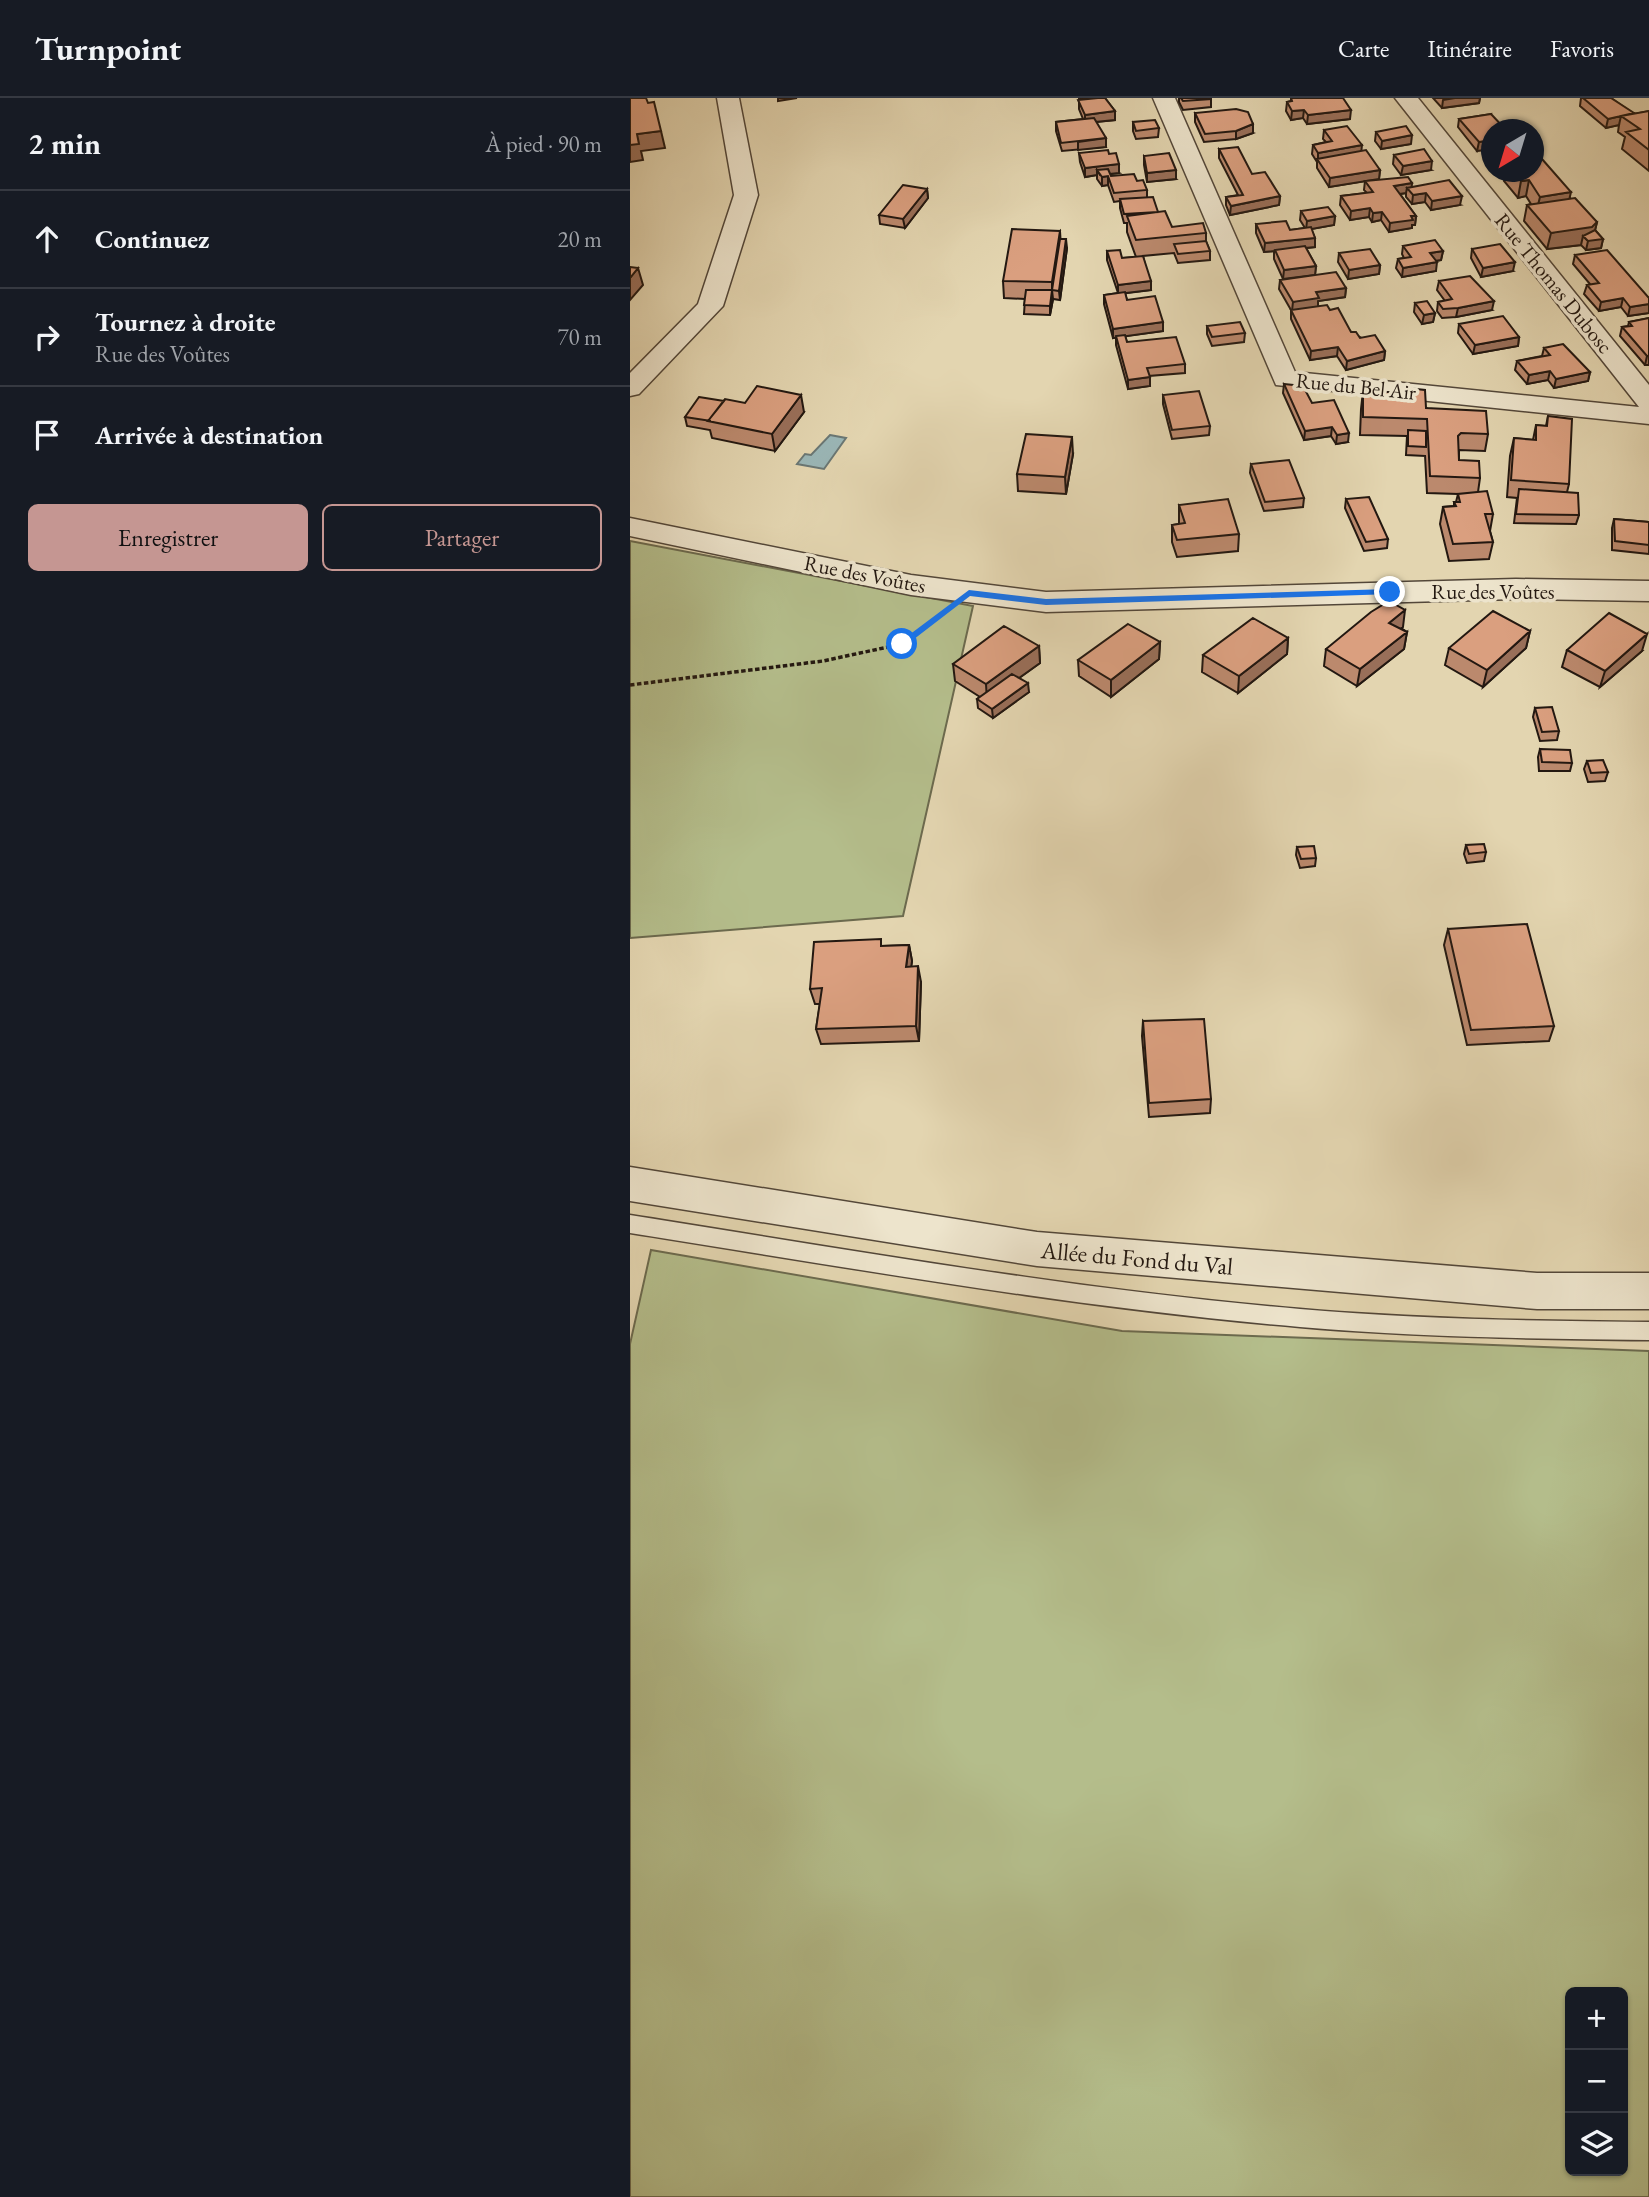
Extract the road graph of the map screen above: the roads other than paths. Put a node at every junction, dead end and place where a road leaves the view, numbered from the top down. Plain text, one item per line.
1 (728, 98) edge
2 (1164, 98) edge
3 (1406, 98) edge
4 (630, 387) edge
5 (1649, 402) edge
6 (1649, 416) edge
7 (630, 527) edge
8 (1649, 591) edge
9 (630, 1184) edge
10 (630, 1224) edge
11 (1649, 1292) edge
12 (1649, 1331) edge

1 - 4 street
2 - 6 street, Rue du Bel Air
3 - 5 street, Rue Thomas Dubosc
7 - 8 street, Rue des Voûtes
9 - 11 street, Allée du Fond du Val
10 - 12 lane

